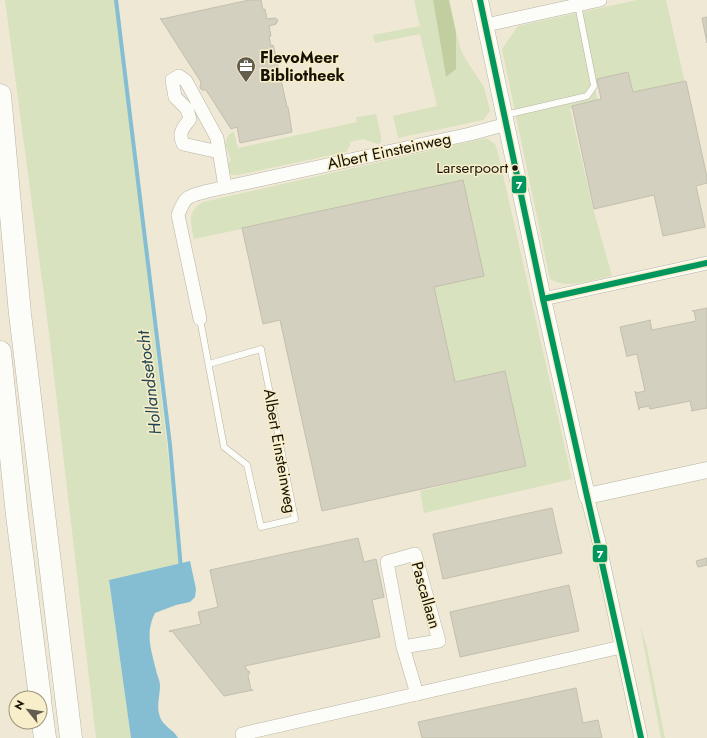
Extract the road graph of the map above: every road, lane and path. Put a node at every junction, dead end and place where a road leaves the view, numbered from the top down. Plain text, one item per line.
1 (480, 0) edge
2 (600, 0) edge
3 (578, 5) junction
4 (486, 25) junction
5 (0, 95) edge
6 (506, 120) junction
7 (219, 152) junction
8 (225, 187) junction
9 (707, 263) edge
10 (543, 299) junction
11 (200, 319) joint
12 (0, 352) edge
13 (209, 364) junction
14 (707, 470) edge
15 (587, 496) junction
16 (403, 647) junction
17 (620, 647) junction
18 (39, 690) edge
19 (417, 694) junction
20 (71, 738) edge
21 (243, 738) edge
22 (641, 738) edge

1 - 4 street
2 - 3 street
3 - 4 street
3 - 6 lane
4 - 6 street
5 - 20 highway
6 - 8 street, Albert Einsteinweg
6 - 10 street
7 - 7 street
7 - 8 street
8 - 11 street, Albert Einsteinweg
9 - 10 street
10 - 15 street
11 - 13 lane, Albert Einsteinweg
12 - 18 highway
13 - 13 lane, Albert Einsteinweg
14 - 15 street
15 - 17 street
16 - 16 street, Pascallaan
16 - 19 street, Pascallaan
17 - 19 street
17 - 22 street
19 - 21 street

